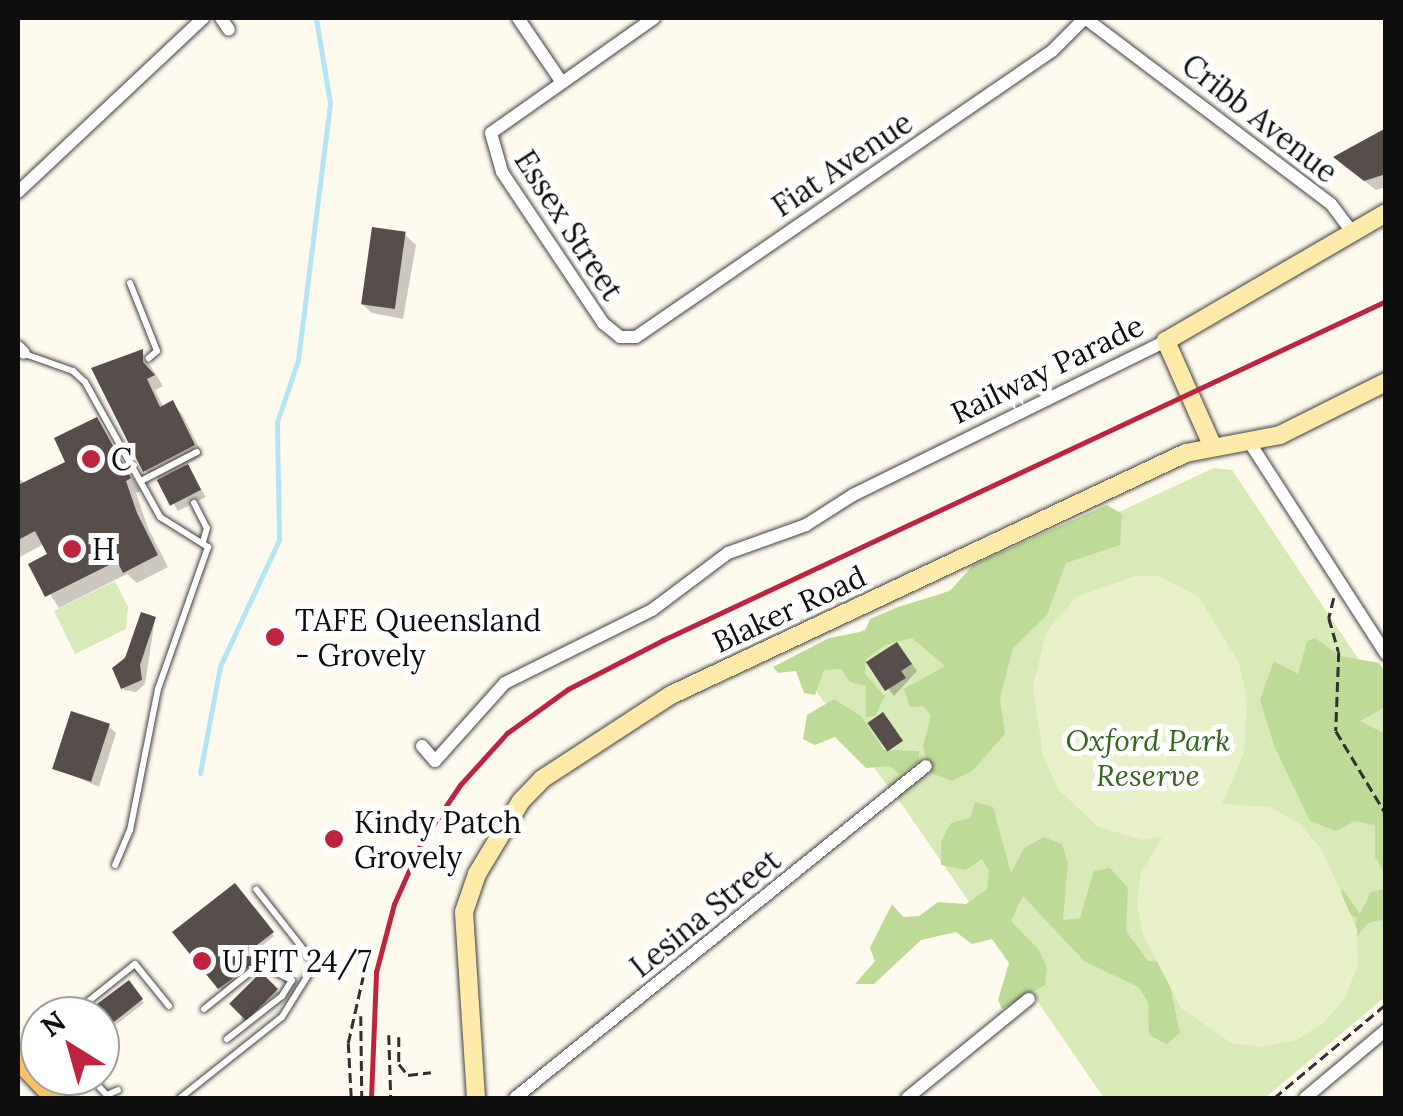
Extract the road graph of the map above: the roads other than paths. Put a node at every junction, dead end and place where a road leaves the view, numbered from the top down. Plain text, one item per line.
1 (203, 18) edge
2 (220, 18) edge
3 (518, 18) edge
4 (654, 18) edge
5 (1086, 18) edge
6 (229, 30) dead end
7 (561, 81) junction
8 (18, 192) edge
9 (1386, 213) edge
10 (1350, 229) junction
11 (130, 283) dead end
12 (620, 337) joint
13 (1166, 341) junction
14 (21, 350) edge
15 (150, 358) dead end
16 (1386, 382) edge
17 (1250, 443) junction
18 (1212, 445) junction
19 (197, 452) dead end
20 (140, 482) junction
21 (194, 503) dead end
22 (204, 542) junction
23 (1386, 654) edge
24 (422, 746) dead end
25 (926, 766) dead end
26 (115, 866) dead end
27 (256, 889) dead end
28 (95, 996) edge
29 (1029, 999) dead end
30 (169, 1006) dead end
31 (204, 1009) dead end
32 (1386, 1030) edge
33 (227, 1039) dead end
34 (18, 1058) edge
35 (55, 1098) edge
36 (180, 1098) edge
37 (476, 1098) edge
38 (515, 1098) edge
39 (907, 1098) edge
40 (1305, 1098) edge

1 - 8 street
2 - 6 street
3 - 7 street
4 - 7 street
5 - 10 street, Cribb Avenue
5 - 12 street, Fiat Avenue
7 - 12 street, Essex Street
9 - 10 street, Railway Parade
10 - 13 street, Railway Parade
11 - 15 lane
13 - 18 street
13 - 24 street, Railway Parade
14 - 20 lane
16 - 17 street, Blaker Road
17 - 18 street, Blaker Road
17 - 23 street
18 - 37 street, Blaker Road
19 - 20 lane
20 - 22 lane
21 - 22 lane
22 - 26 lane
25 - 38 street, Lesina Street
27 - 36 lane
28 - 30 lane
29 - 39 street
31 - 33 lane
32 - 40 street
34 - 35 main road

